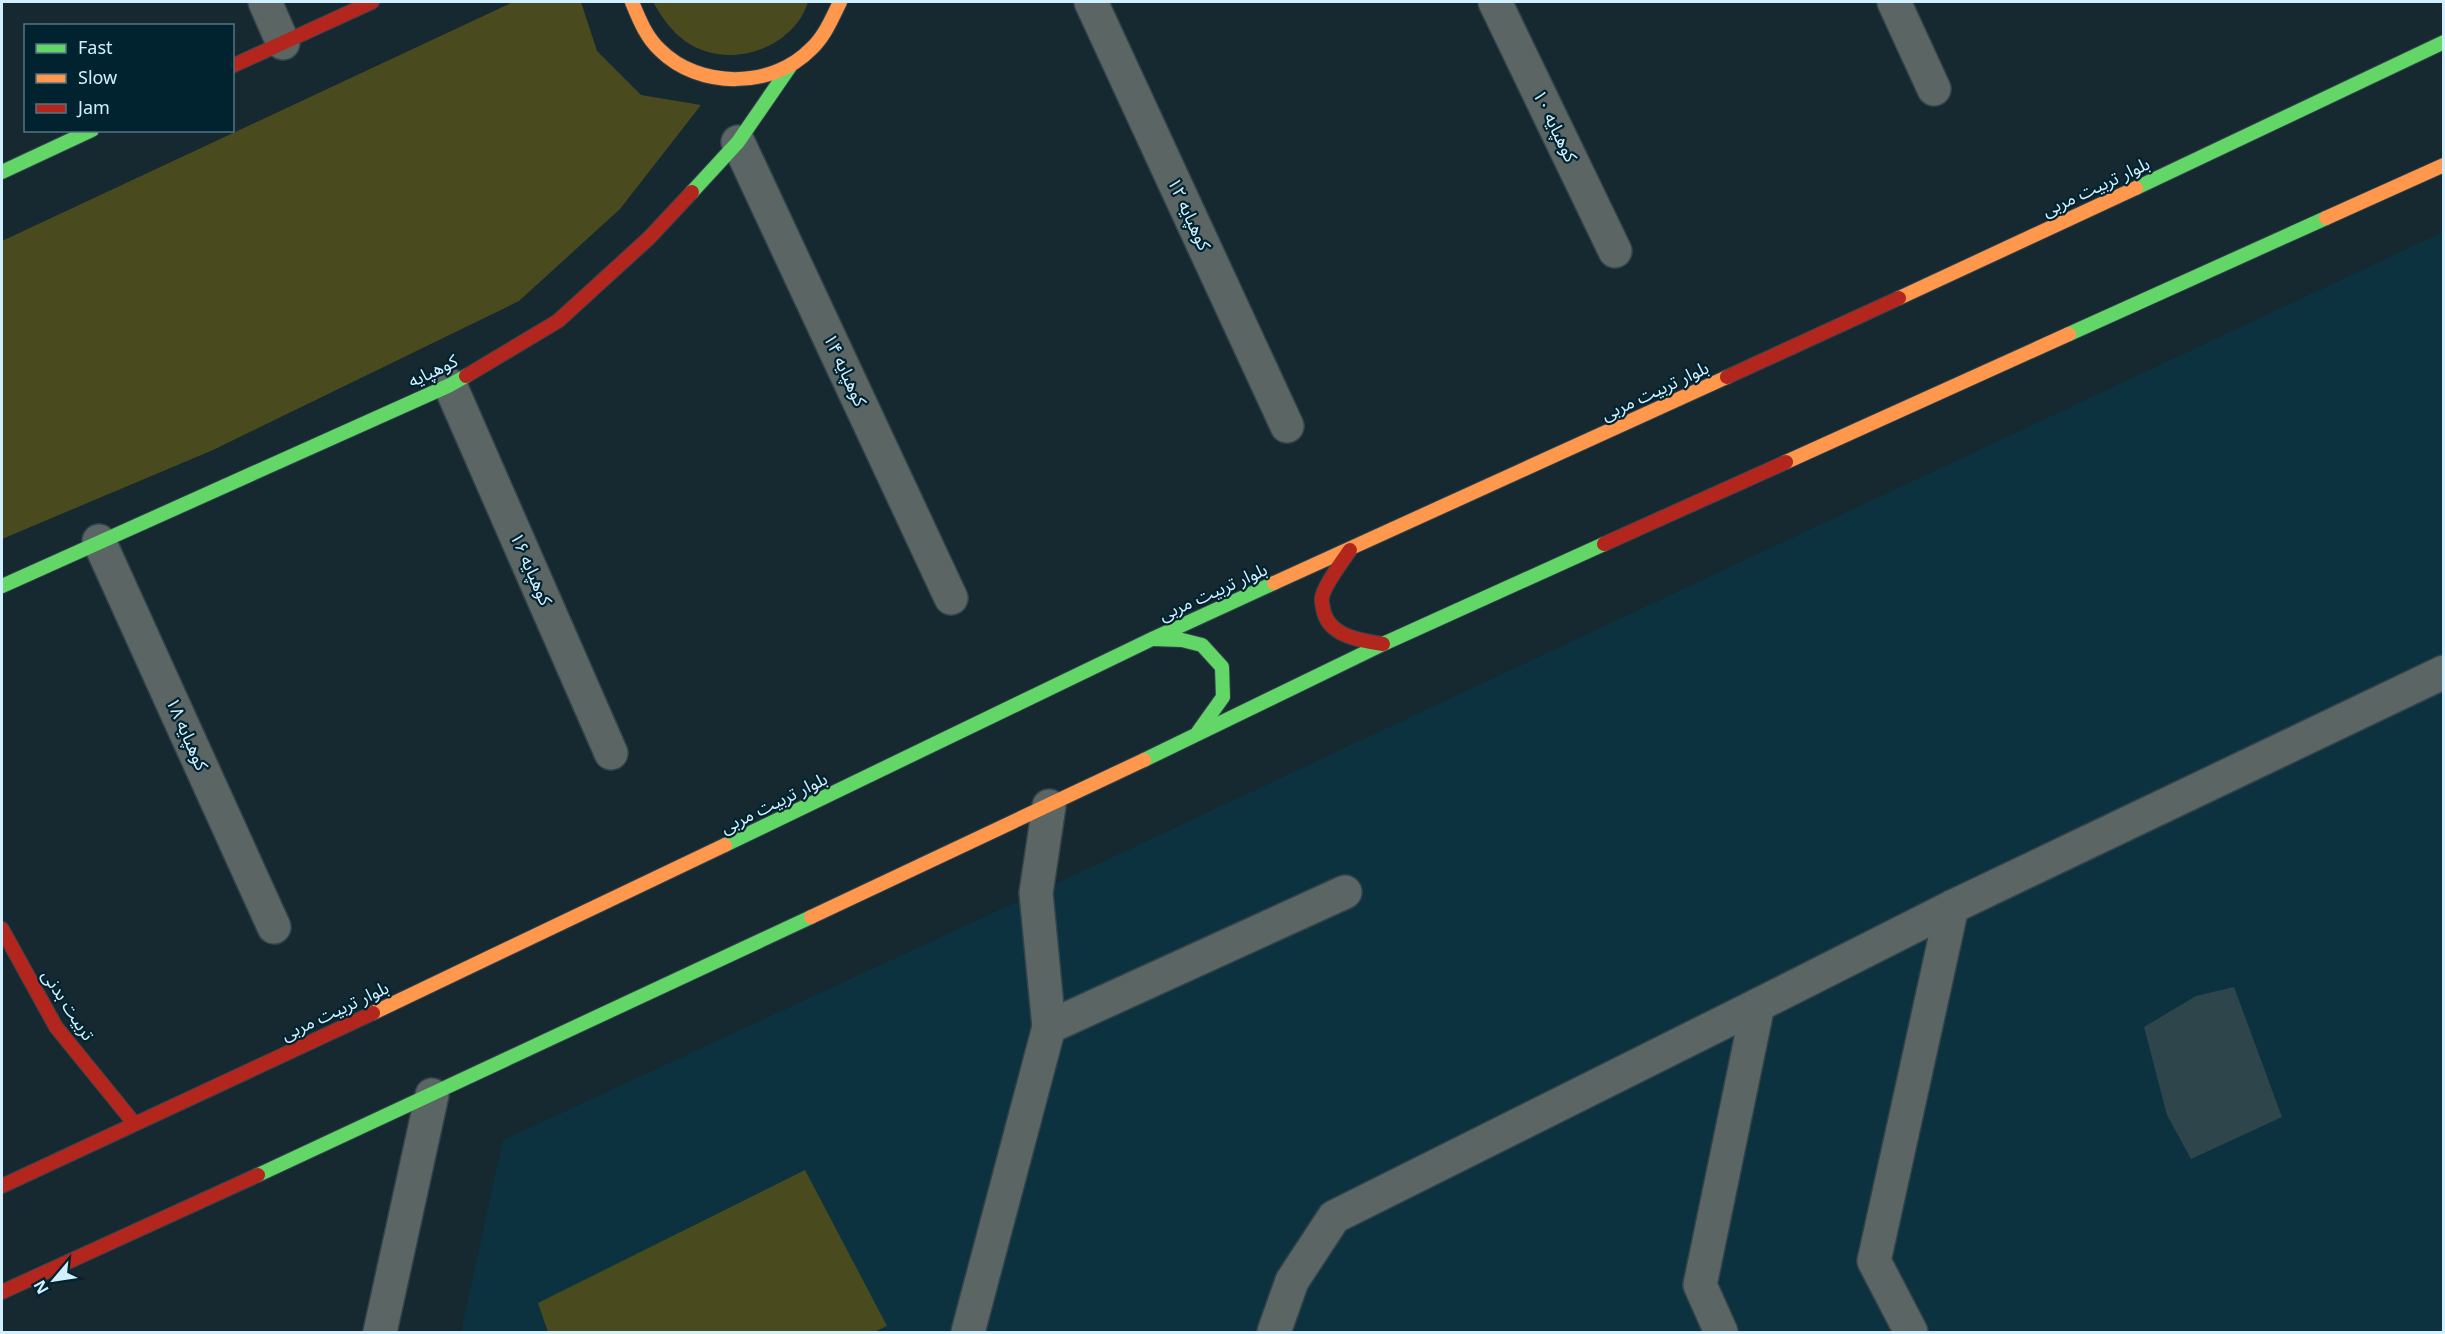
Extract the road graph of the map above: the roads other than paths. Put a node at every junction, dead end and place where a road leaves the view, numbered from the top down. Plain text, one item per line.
1 (265, 2) edge
2 (372, 2) edge
3 (632, 2) edge
4 (840, 2) edge
5 (1091, 2) edge
6 (1495, 2) edge
7 (1894, 2) edge
8 (2444, 42) edge
9 (283, 43) junction
10 (234, 65) edge
11 (791, 65) junction
12 (1934, 89) dead end
13 (88, 132) edge
14 (738, 142) junction
15 (2444, 165) edge
16 (2, 172) edge
17 (1615, 251) dead end
18 (450, 384) junction
19 (1287, 426) dead end
20 (99, 541) junction
21 (1350, 550) junction
22 (2, 586) edge
23 (951, 598) dead end
24 (1152, 639) junction
25 (1383, 644) junction
26 (2444, 672) edge
27 (1195, 735) junction
28 (611, 753) dead end
29 (1049, 806) junction
30 (1345, 892) dead end
31 (1952, 907) junction
32 (274, 927) dead end
33 (2, 929) edge
34 (1758, 1005) junction
35 (1049, 1027) junction
36 (432, 1095) junction
37 (134, 1124) junction
38 (2, 1186) edge
39 (2, 1292) edge
40 (380, 1332) edge
41 (968, 1332) edge
42 (1274, 1332) edge
43 (1721, 1332) edge
44 (1911, 1332) edge

1 - 9 street
2 - 9 main road
3 - 11 main road
4 - 11 main road
5 - 19 street, کوهپایه ۱۲
6 - 17 street, کوهپایه ۱۰
7 - 12 street
8 - 21 main road, بلوار تربیت مربی
9 - 10 main road
11 - 14 main road, کوهپایه
13 - 16 main road
14 - 18 main road, کوهپایه
14 - 23 street, کوهپایه ۱۴
15 - 25 main road
18 - 20 main road, کوهپایه
18 - 28 street, کوهپایه ۱۶
20 - 22 main road, کوهپایه
20 - 32 street, کوهپایه ۱۸
21 - 24 main road, بلوار تربیت مربی
21 - 25 main road
24 - 27 main road
24 - 37 main road, بلوار تربیت مربی
25 - 27 main road
26 - 31 street
27 - 29 main road
29 - 35 street
29 - 36 main road
30 - 35 street
31 - 34 street
31 - 44 street
33 - 37 main road, تربیت بدنی
34 - 42 street
34 - 43 street
35 - 41 street
36 - 39 main road
36 - 40 street
37 - 38 main road, بلوار تربیت مربی

